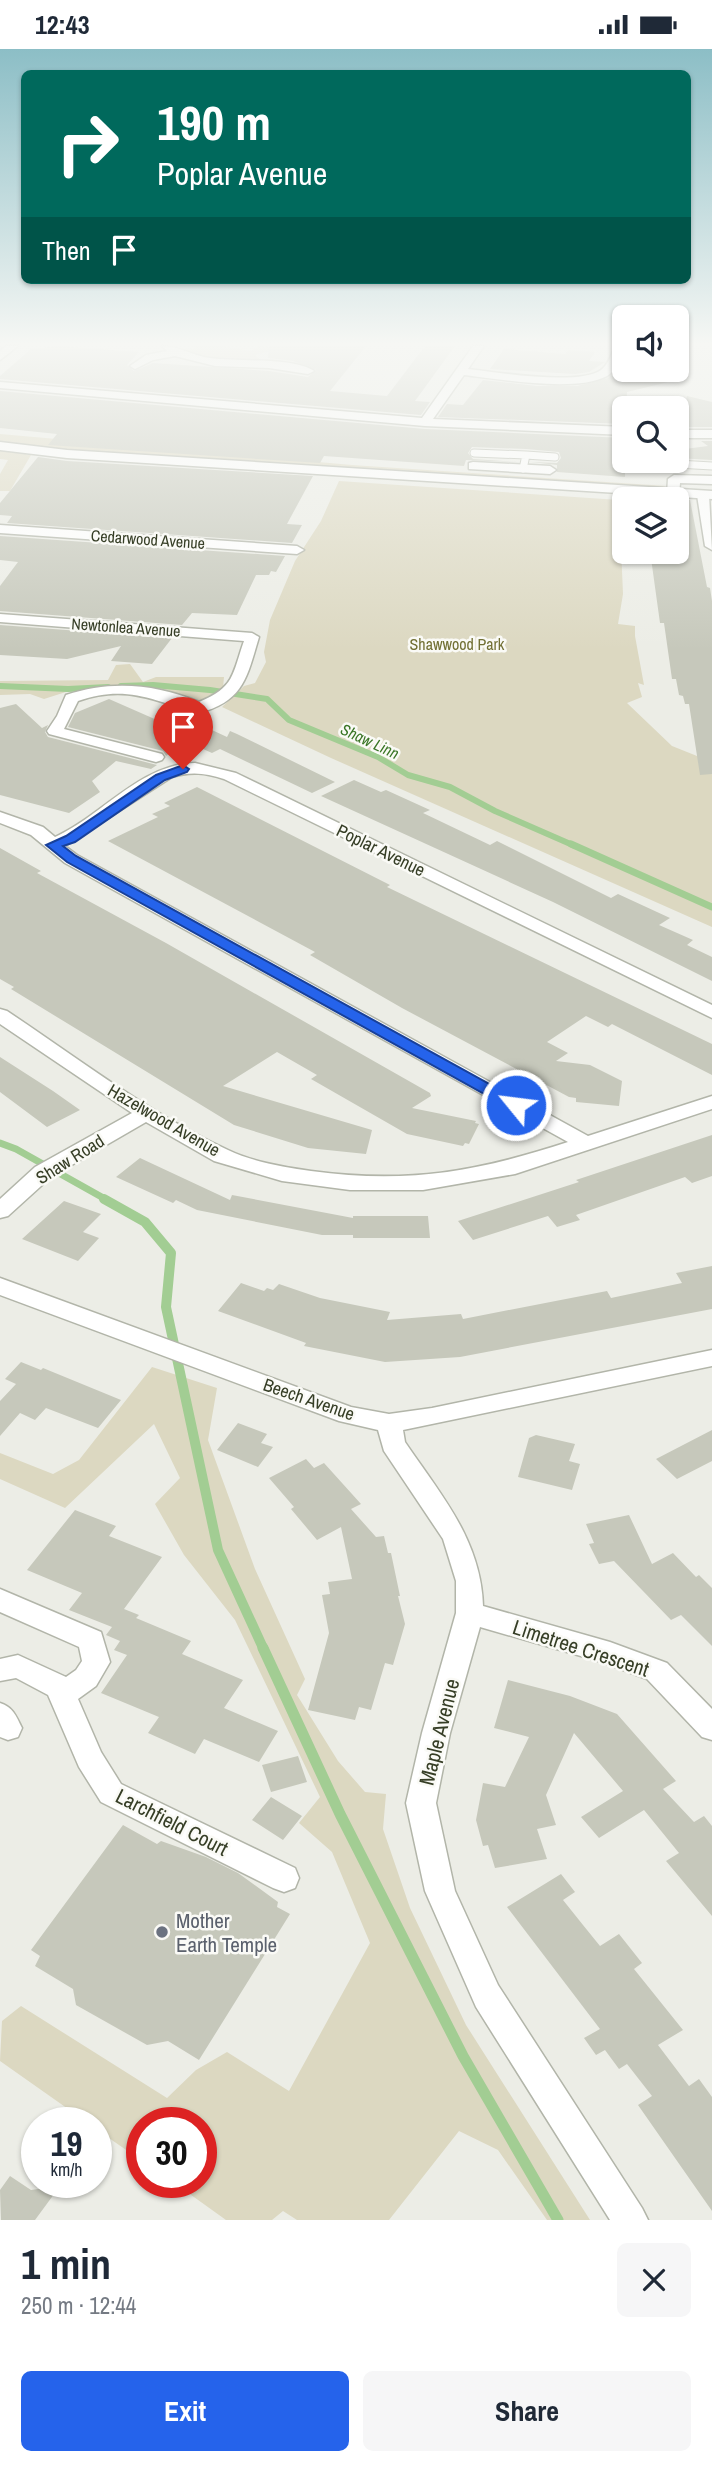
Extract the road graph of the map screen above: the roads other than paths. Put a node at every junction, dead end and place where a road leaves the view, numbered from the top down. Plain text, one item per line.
1 (11, 447) edge
2 (555, 457) dead end
3 (474, 460) dead end
4 (523, 464) junction
5 (689, 465) edge
6 (712, 466) edge
7 (550, 470) dead end
8 (712, 480) edge
9 (517, 483) junction
10 (673, 487) edge
11 (612, 489) edge
12 (689, 494) edge
13 (708, 495) edge
14 (0, 529) edge
15 (712, 546) edge
16 (297, 550) dead end
17 (0, 618) edge
18 (156, 757) dead end
19 (0, 817) edge
20 (53, 845) junction
21 (712, 1012) edge
22 (0, 1015) edge
23 (712, 1103) edge
24 (146, 1113) junction
25 (587, 1144) junction
26 (0, 1211) edge
27 (0, 1286) edge
28 (712, 1358) edge
29 (389, 1423) junction
30 (0, 1600) edge
31 (470, 1613) junction
32 (0, 1669) edge
33 (63, 1695) junction
34 (712, 1728) edge
35 (284, 1878) dead end
36 (630, 2220) edge

1 - 9 street
2 - 4 lane
3 - 4 street
4 - 7 street
4 - 9 street
5 - 6 lane
8 - 10 street
9 - 11 street
12 - 13 street
13 - 15 street
14 - 16 street, Cedarwood Avenue
17 - 18 street, Newtonlea Avenue
19 - 20 street
20 - 21 street, Poplar Avenue
20 - 25 street
22 - 24 street, Hazelwood Avenue
23 - 25 street, Hazelwood Avenue
24 - 25 street, Hazelwood Avenue
24 - 26 street, Shaw Road
27 - 29 street, Beech Avenue
28 - 29 street, Beech Avenue
29 - 31 street, Maple Avenue
30 - 33 street
31 - 34 street, Limetree Crescent
31 - 36 street, Maple Avenue
32 - 33 street
33 - 35 street, Larchfield Court

